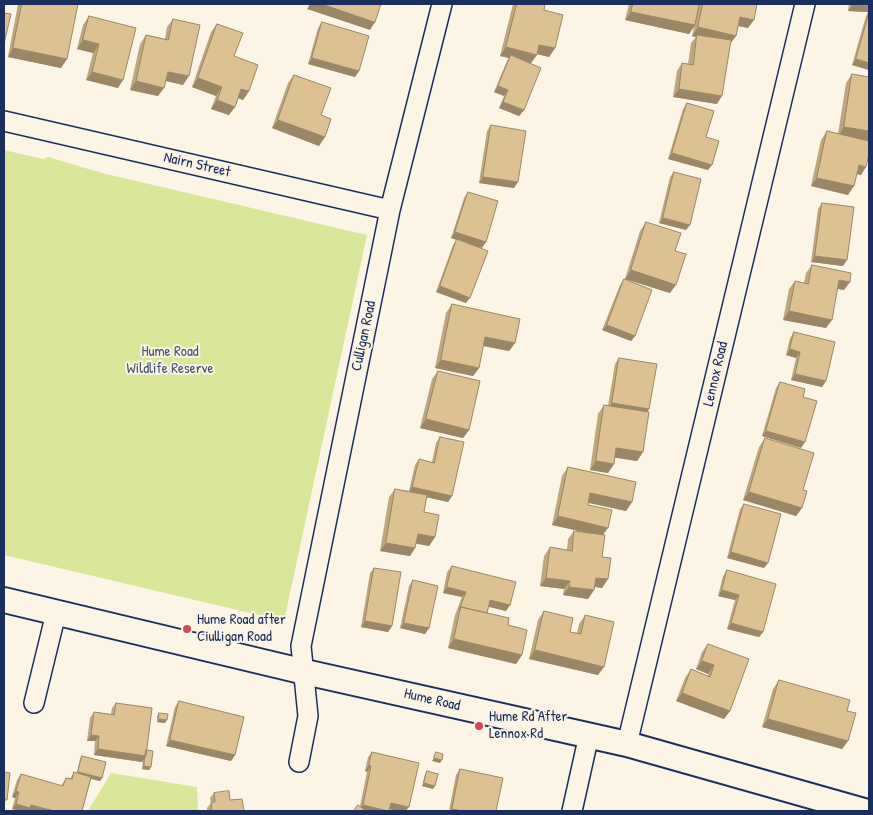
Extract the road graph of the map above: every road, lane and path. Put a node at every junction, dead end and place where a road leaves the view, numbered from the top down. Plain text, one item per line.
1 (442, 4) edge
2 (805, 4) edge
3 (4, 121) edge
4 (390, 210) junction
5 (4, 600) edge
6 (56, 613) junction
7 (305, 672) junction
8 (34, 703) dead end
9 (589, 735) junction
10 (627, 744) junction
11 (299, 762) dead end
12 (572, 811) edge
13 (864, 811) edge

1 - 4 street, Culligan Road
2 - 10 street, Lennox Road
3 - 4 street, Nairn Street
4 - 7 street, Culligan Road
5 - 6 street, Hume Road
6 - 7 street, Hume Road
6 - 8 street
7 - 9 street, Hume Road
7 - 11 street
9 - 10 street, Hume Road
9 - 12 street
10 - 13 street, Hume Road

